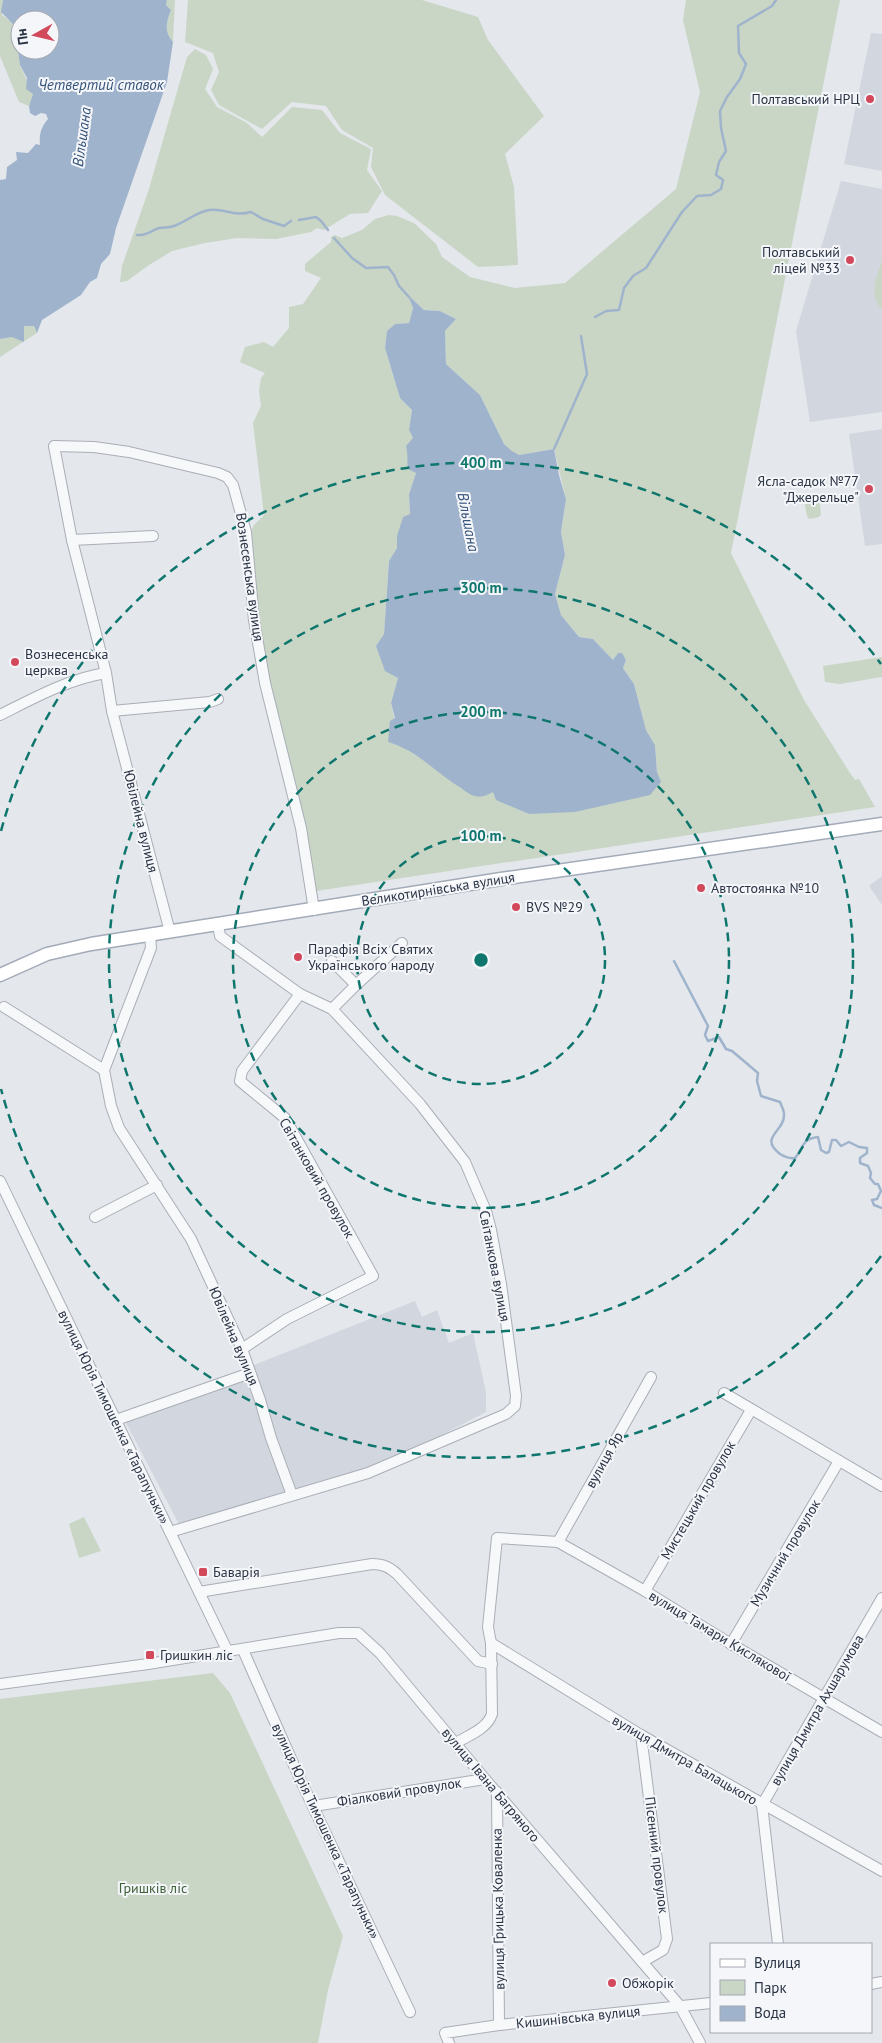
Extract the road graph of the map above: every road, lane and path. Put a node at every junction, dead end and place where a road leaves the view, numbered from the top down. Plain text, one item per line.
1 (153, 536) dead end
2 (72, 540) junction
3 (106, 673) junction
4 (218, 699) dead end
5 (112, 711) junction
6 (0, 715) edge
7 (882, 824) edge
8 (314, 910) junction
9 (218, 925) junction
10 (170, 932) junction
11 (150, 935) junction
12 (402, 943) dead end
13 (332, 961) dead end
14 (0, 975) edge
15 (356, 984) junction
16 (300, 994) junction
17 (4, 1008) dead end
18 (332, 1009) junction
19 (104, 1070) junction
20 (0, 1181) edge
21 (156, 1185) junction
22 (95, 1217) dead end
23 (242, 1348) junction
24 (250, 1373) junction
25 (651, 1377) dead end
26 (724, 1393) dead end
27 (751, 1410) junction
28 (116, 1420) junction
29 (839, 1461) junction
30 (882, 1486) edge
31 (292, 1495) junction
32 (170, 1532) junction
33 (558, 1542) junction
34 (644, 1591) junction
35 (199, 1592) junction
36 (882, 1598) edge
37 (217, 1628) junction
38 (491, 1643) junction
39 (731, 1644) junction
40 (244, 1650) junction
41 (228, 1652) junction
42 (208, 1655) junction
43 (492, 1664) junction
44 (0, 1684) edge
45 (824, 1697) junction
46 (882, 1732) edge
47 (641, 1735) junction
48 (456, 1743) junction
49 (485, 1778) junction
50 (497, 1792) junction
51 (762, 1805) junction
52 (314, 1806) junction
53 (882, 1871) edge
54 (778, 1943) edge
55 (642, 1962) junction
56 (710, 2003) edge
57 (680, 2006) junction
58 (410, 2012) dead end
59 (499, 2025) junction
60 (447, 2038) edge
61 (700, 2043) edge

1 - 2 street
2 - 3 street, Ювілейна вулиця
2 - 8 street, Вознесенська вулиця
3 - 5 street, Ювілейна вулиця
3 - 6 street
4 - 5 street
5 - 10 street, Ювілейна вулиця
7 - 8 main road, Великотирнівська вулиця
8 - 9 main road, Великотирнівська вулиця
9 - 10 main road, Великотирнівська вулиця
9 - 16 street, Світанкова вулиця
10 - 11 main road, Великотирнівська вулиця
11 - 14 main road, Великотирнівська вулиця
11 - 19 street
12 - 15 street
13 - 15 street
15 - 18 street
16 - 18 street, Світанкова вулиця
16 - 23 street, Світанковий провулок
17 - 19 street
18 - 31 street, Світанкова вулиця
19 - 21 street, Ювілейна вулиця
20 - 28 street, вулиця Юрія Тимошенка «Тарапуньки»
21 - 22 street
21 - 23 street, Ювілейна вулиця
23 - 24 street, Ювілейна вулиця
24 - 28 street
24 - 31 street, Ювілейна вулиця
25 - 33 street, вулиця Яр
26 - 27 street
27 - 29 street
27 - 34 street, Мистецький провулок
28 - 32 street, вулиця Юрія Тимошенка «Тарапуньки»
29 - 30 street
29 - 39 street, Музичний провулок
31 - 32 street
32 - 35 street, вулиця Юрія Тимошенка «Тарапуньки»
33 - 34 street, вулиця Тамари Кислякової
33 - 38 street
34 - 39 street, вулиця Тамари Кислякової
35 - 37 street, вулиця Юрія Тимошенка «Тарапуньки»
35 - 43 street
36 - 45 street, вулиця Дмитра Ахшарумова
37 - 41 street, вулиця Юрія Тимошенка «Тарапуньки»
37 - 42 street
38 - 43 street
38 - 47 street, вулиця Дмитра Балацького
39 - 45 street, вулиця Тамари Кислякової
40 - 41 street, вулиця Івана Багряного
40 - 48 street, вулиця Івана Багряного
40 - 52 street, вулиця Юрія Тимошенка «Тарапуньки»
41 - 42 street, вулиця Івана Багряного
42 - 44 street, вулиця Івана Багряного
43 - 48 street
45 - 46 street, вулиця Тамари Кислякової
45 - 51 street, вулиця Дмитра Ахшарумова
47 - 51 street, вулиця Дмитра Балацького
47 - 55 street, Пісенний провулок
48 - 49 street, вулиця Івана Багряного
49 - 50 street, вулиця Івана Багряного
49 - 52 street, Фіалковий провулок
50 - 55 street, вулиця Івана Багряного
50 - 59 street, вулиця Грицька Коваленка
51 - 53 street, вулиця Дмитра Балацького
51 - 54 street
52 - 58 street, вулиця Юрія Тимошенка «Тарапуньки»
55 - 57 street, вулиця Івана Багряного
56 - 57 street, Кишинівська вулиця
57 - 59 street, Кишинівська вулиця
57 - 61 street, вулиця Івана Багряного
59 - 60 street, Кишинівська вулиця

